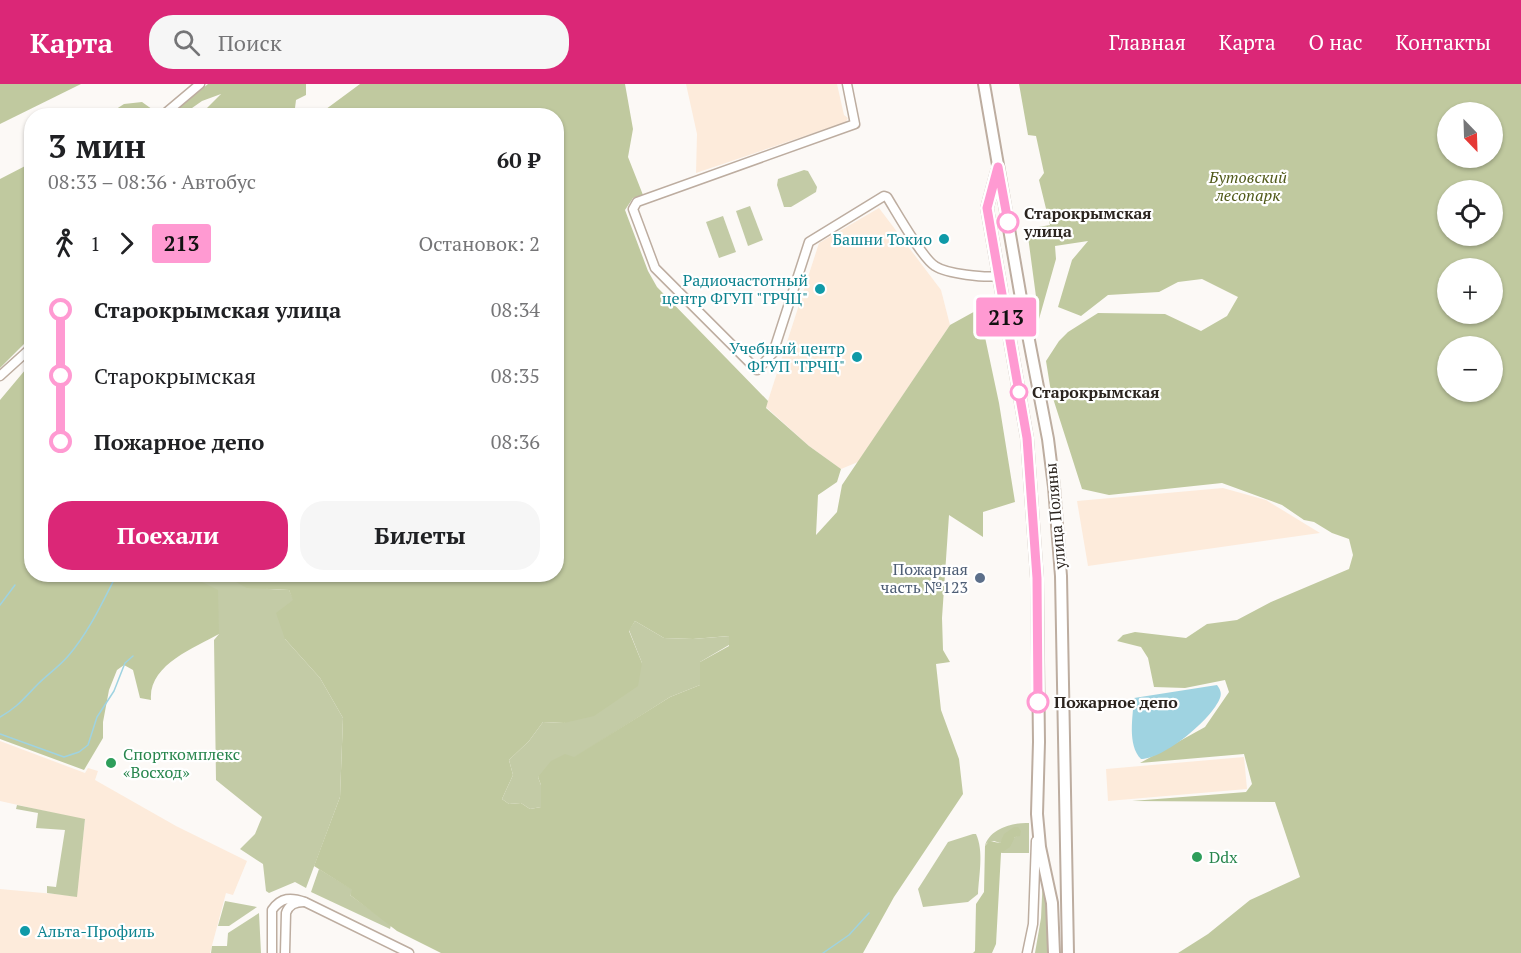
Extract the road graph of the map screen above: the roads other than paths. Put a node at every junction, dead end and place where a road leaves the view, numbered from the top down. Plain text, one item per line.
1 (200, 84) edge
2 (847, 84) edge
3 (984, 84) edge
4 (172, 108) edge
5 (998, 167) junction
6 (999, 276) junction
7 (24, 354) edge
8 (0, 376) edge
9 (1037, 814) junction
10 (305, 902) junction
11 (275, 906) junction
12 (285, 926) junction
13 (272, 953) edge
14 (285, 953) edge
15 (409, 953) edge
16 (1027, 953) edge
17 (1054, 953) edge
18 (1068, 953) edge

1 - 4 street
2 - 6 street
3 - 5 main road, улица Поляны
5 - 6 main road, улица Поляны
5 - 18 main road, улица Поляны
6 - 9 main road, улица Поляны
7 - 8 street
9 - 16 street
9 - 17 main road, улица Поляны
10 - 11 street
10 - 12 street
10 - 15 street
11 - 12 street
11 - 13 street
12 - 14 street

